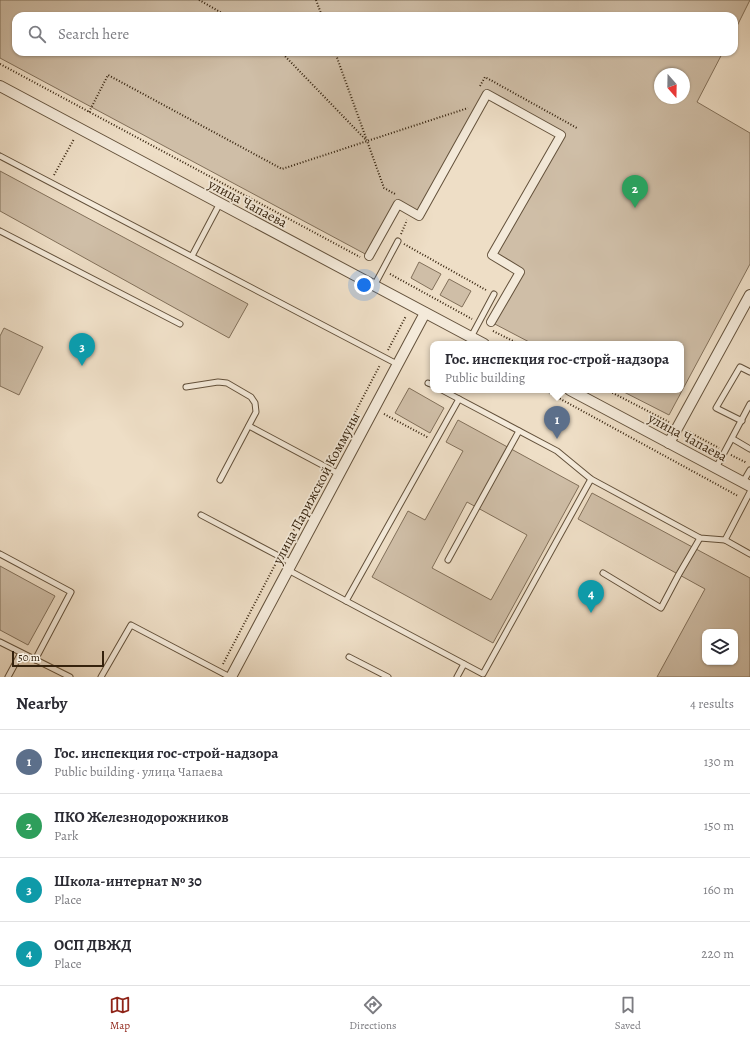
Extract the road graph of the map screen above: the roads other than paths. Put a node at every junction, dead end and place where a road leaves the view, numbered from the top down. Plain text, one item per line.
1 (0, 86) edge
2 (0, 156) edge
3 (220, 203) junction
4 (0, 231) edge
5 (398, 241) road end
6 (192, 256) junction
7 (369, 256) dead end
8 (374, 286) junction
9 (494, 294) road end
10 (750, 295) edge
11 (425, 313) junction
12 (491, 322) dead end
13 (180, 324) dead end
14 (470, 337) junction
15 (478, 341) edge
16 (397, 364) junction
17 (750, 372) edge
18 (186, 387) dead end
19 (448, 393) edge
20 (576, 393) edge
21 (459, 399) junction
22 (750, 404) edge
23 (742, 421) junction
24 (249, 426) junction
25 (519, 431) junction
26 (732, 439) junction
27 (668, 443) junction
28 (750, 449) edge
29 (716, 468) junction
30 (750, 470) edge
31 (339, 474) junction
32 (591, 479) junction
33 (220, 480) dead end
34 (747, 484) edge
35 (750, 492) edge
36 (201, 514) dead end
37 (700, 538) junction
38 (725, 540) junction
39 (0, 554) edge
40 (750, 554) edge
41 (448, 560) dead end
42 (290, 567) junction
43 (603, 573) dead end
44 (346, 601) junction
45 (0, 642) edge
46 (21, 653) junction
47 (349, 657) dead end
48 (35, 660) junction
49 (464, 664) junction
50 (8, 677) edge
51 (70, 677) edge
52 (101, 677) edge
53 (231, 677) edge
54 (388, 677) edge
55 (457, 677) edge

1 - 3 street, улица Чапаева
2 - 6 lane
3 - 6 lane
3 - 8 street, улица Чапаева
4 - 13 lane
5 - 8 lane
6 - 16 lane
7 - 12 street
8 - 11 street, улица Чапаева
9 - 14 lane
10 - 27 street
11 - 14 street, улица Чапаева
11 - 16 street, улица Парижской Коммуны
14 - 15 street, улица Чапаева
16 - 31 street, улица Парижской Коммуны
17 - 23 lane
18 - 24 lane
19 - 21 lane
20 - 27 street, улица Чапаева
21 - 25 lane
21 - 44 lane
22 - 23 lane
23 - 26 lane
24 - 31 lane
24 - 33 lane
25 - 32 lane
25 - 41 lane
26 - 28 lane
26 - 29 lane
27 - 29 street, улица Чапаева
29 - 34 street, улица Чапаева
30 - 34 lane
31 - 42 street, улица Парижской Коммуны
32 - 37 lane
32 - 49 lane
35 - 38 lane
36 - 42 lane
37 - 38 lane
37 - 43 lane
38 - 40 lane
39 - 48 lane
42 - 44 lane
42 - 53 street, улица Парижской Коммуны
44 - 49 lane
45 - 46 lane
46 - 48 lane
46 - 50 lane
47 - 54 lane
48 - 51 lane
49 - 55 lane
52 - 53 lane

